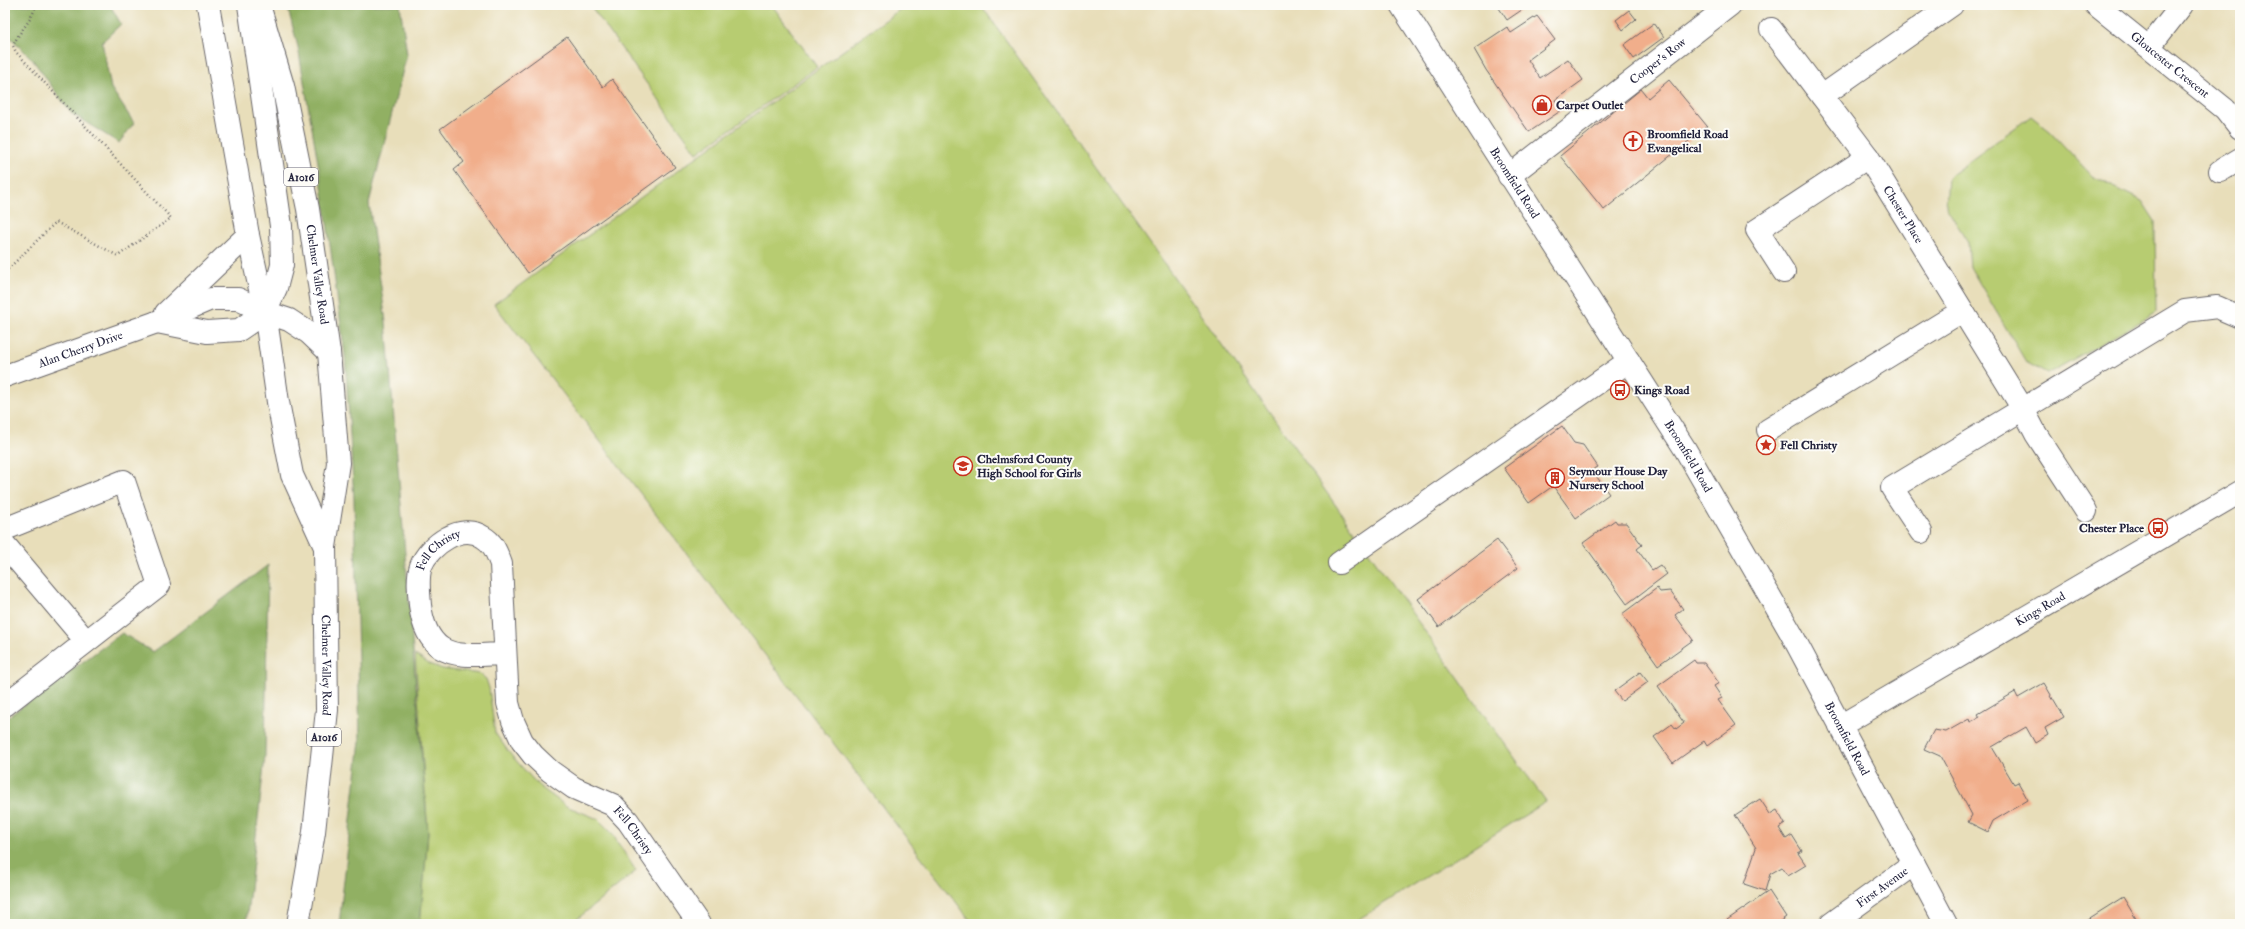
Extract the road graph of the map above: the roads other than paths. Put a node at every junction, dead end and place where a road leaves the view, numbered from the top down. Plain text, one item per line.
1 (208, 5) edge
2 (249, 5) edge
3 (259, 5) edge
4 (1401, 5) edge
5 (1730, 5) edge
6 (1952, 5) edge
7 (2096, 5) edge
8 (2182, 5) edge
9 (1771, 29) dead end
10 (2150, 46) junction
11 (1822, 96) junction
12 (2240, 128) edge
13 (1868, 157) junction
14 (2240, 159) edge
15 (2220, 171) dead end
16 (1509, 176) junction
17 (248, 235) junction
18 (1784, 272) dead end
19 (1962, 311) junction
20 (265, 312) junction
21 (2240, 316) edge
22 (157, 322) junction
23 (329, 352) junction
24 (1629, 361) junction
25 (5, 376) edge
26 (2023, 409) junction
27 (1768, 430) dead end
28 (2240, 492) edge
29 (2086, 511) dead end
30 (5, 529) edge
31 (1921, 532) dead end
32 (5, 545) edge
33 (325, 547) junction
34 (1339, 564) dead end
35 (86, 641) junction
36 (504, 654) junction
37 (5, 705) edge
38 (1840, 726) junction
39 (1914, 864) junction
40 (298, 924) edge
41 (699, 924) edge
42 (1831, 924) edge
43 (1946, 924) edge

1 - 17 street, Chelmer Valley Road / A1016
2 - 20 street
3 - 23 street, Chelmer Valley Road / A1016
4 - 16 street, Broomfield Road
5 - 16 street, Cooper's Row
6 - 11 street
7 - 10 street, Gloucester Crescent
8 - 10 street
9 - 11 street, Chester Place
10 - 12 street, Gloucester Crescent
11 - 13 street, Chester Place
13 - 18 street
13 - 19 street, Chester Place
14 - 15 street
16 - 24 street, Broomfield Road
17 - 20 street, Chelmer Valley Road / A1016
17 - 22 street, Alan Cherry Drive
19 - 26 street, Chester Place
19 - 27 street
20 - 22 street
20 - 22 street, Alan Cherry Drive
20 - 23 street, Alan Cherry Drive
20 - 33 street, Chelmer Valley Road / A1016
21 - 26 street
22 - 25 street, Alan Cherry Drive
23 - 33 street, Chelmer Valley Road / A1016
24 - 34 street
24 - 38 street, Broomfield Road
26 - 29 street, Chester Place
26 - 31 street
28 - 38 street, Kings Road
30 - 35 street
32 - 35 street
33 - 40 street, Chelmer Valley Road / A1016
35 - 37 street
36 - 36 street, Fell Christy
36 - 41 street, Fell Christy
38 - 39 street, Broomfield Road
39 - 42 street, First Avenue
39 - 43 street, Broomfield Road

